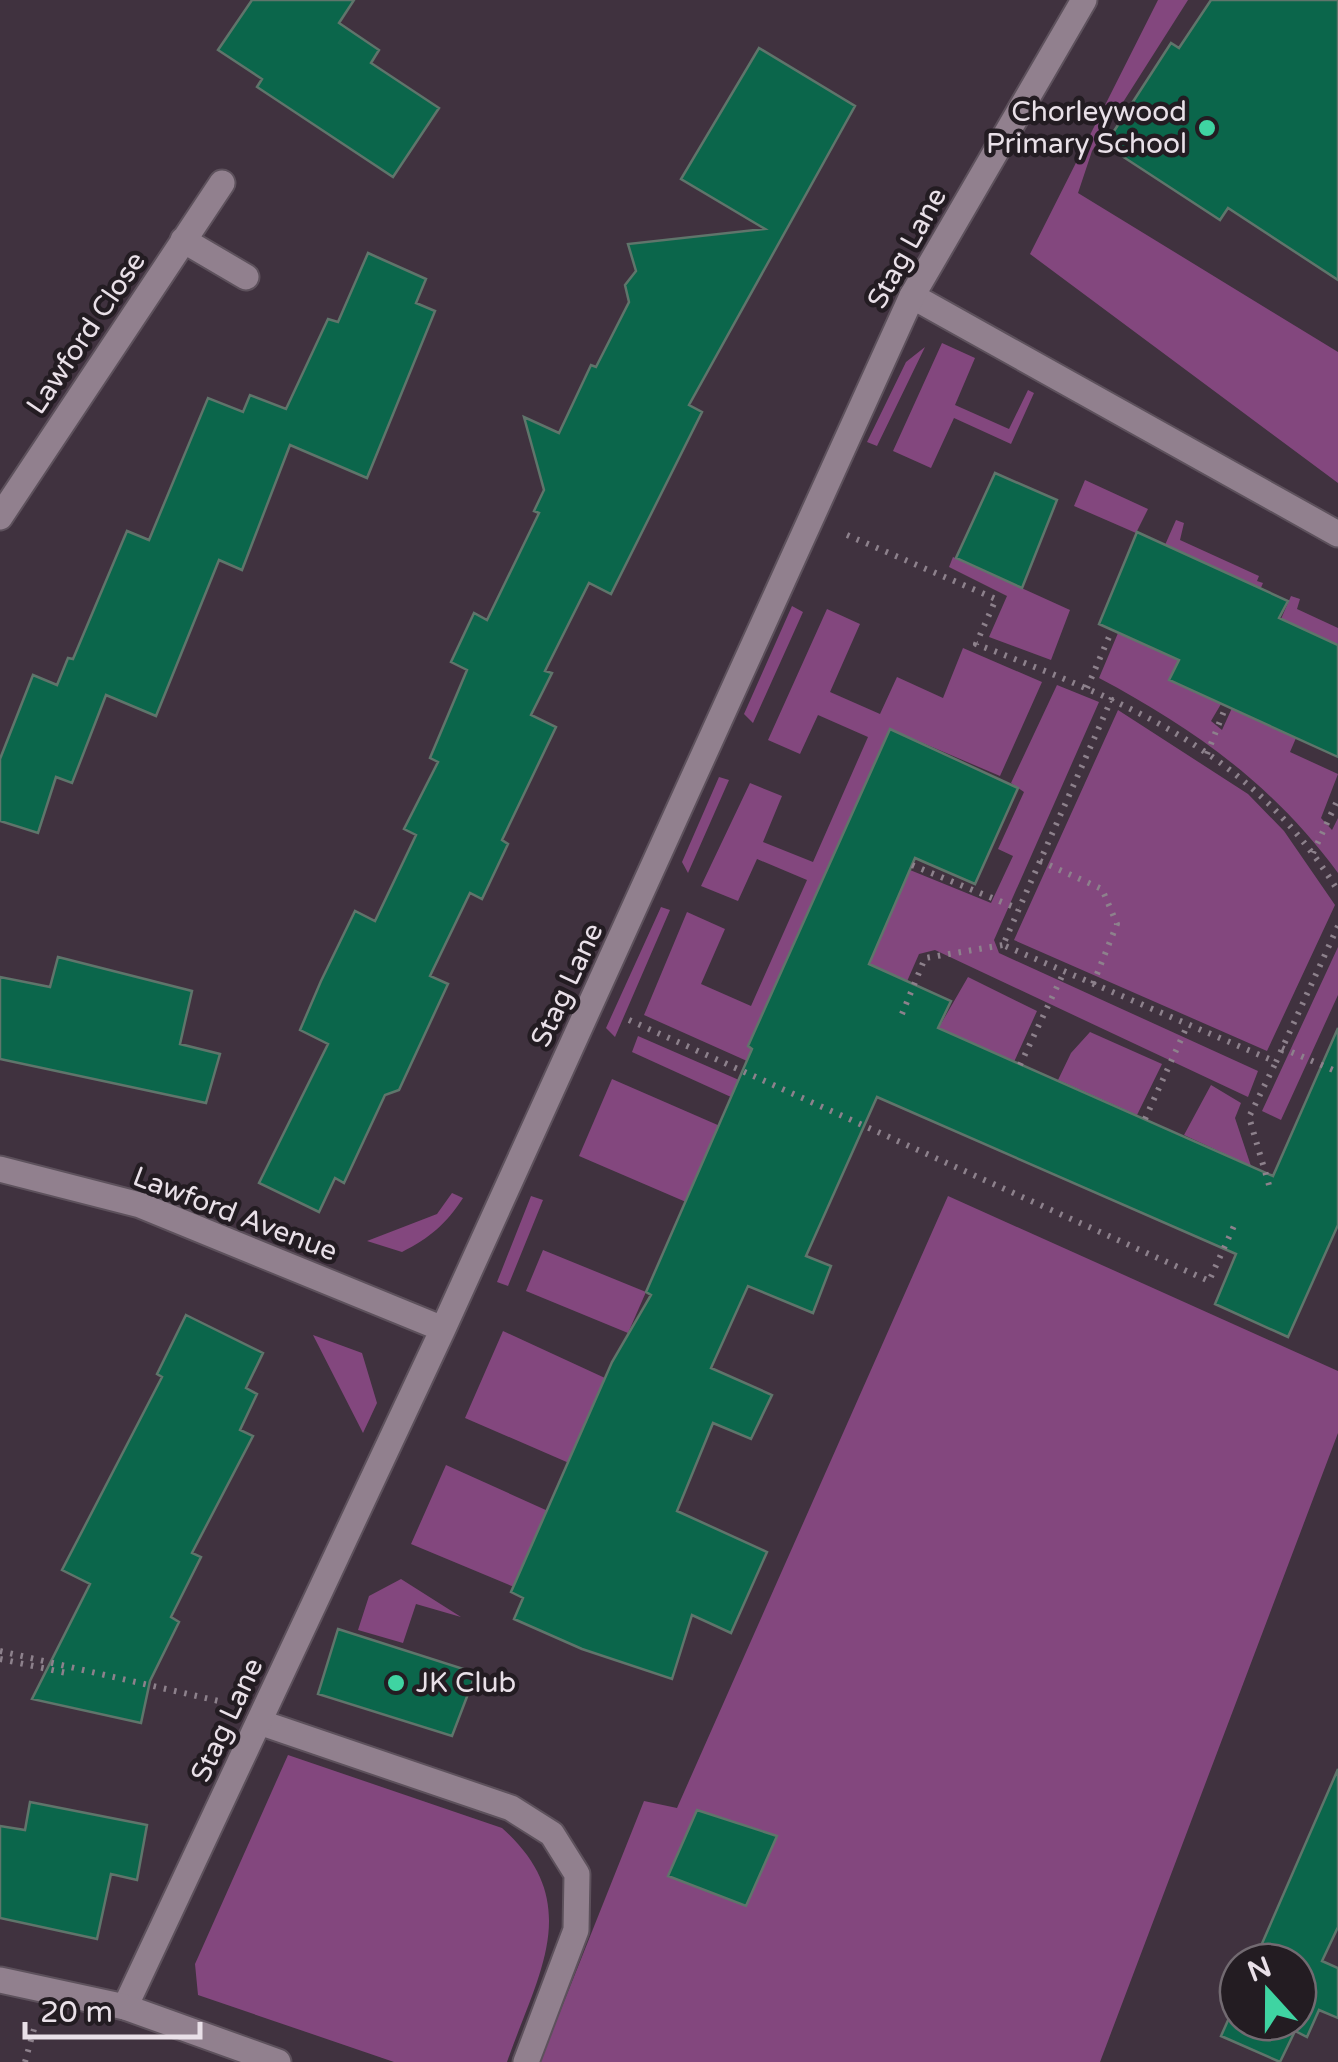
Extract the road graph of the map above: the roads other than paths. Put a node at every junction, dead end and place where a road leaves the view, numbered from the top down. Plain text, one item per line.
1 (1084, 0) edge
2 (222, 183) dead end
3 (184, 240) junction
4 (246, 277) dead end
5 (912, 296) junction
6 (0, 517) edge
7 (1338, 534) edge
8 (0, 1170) edge
9 (443, 1329) junction
10 (261, 1717) junction
11 (0, 1980) edge
12 (125, 2007) junction
13 (278, 2062) edge
14 (526, 2062) edge

1 - 5 street, Stag Lane
2 - 3 street, Lawford Close
3 - 4 street
3 - 6 street, Lawford Close
5 - 7 street
5 - 9 street, Stag Lane
8 - 9 street, Lawford Avenue
9 - 10 street, Stag Lane
10 - 12 street, Stag Lane
10 - 14 street
11 - 12 street
12 - 13 street

